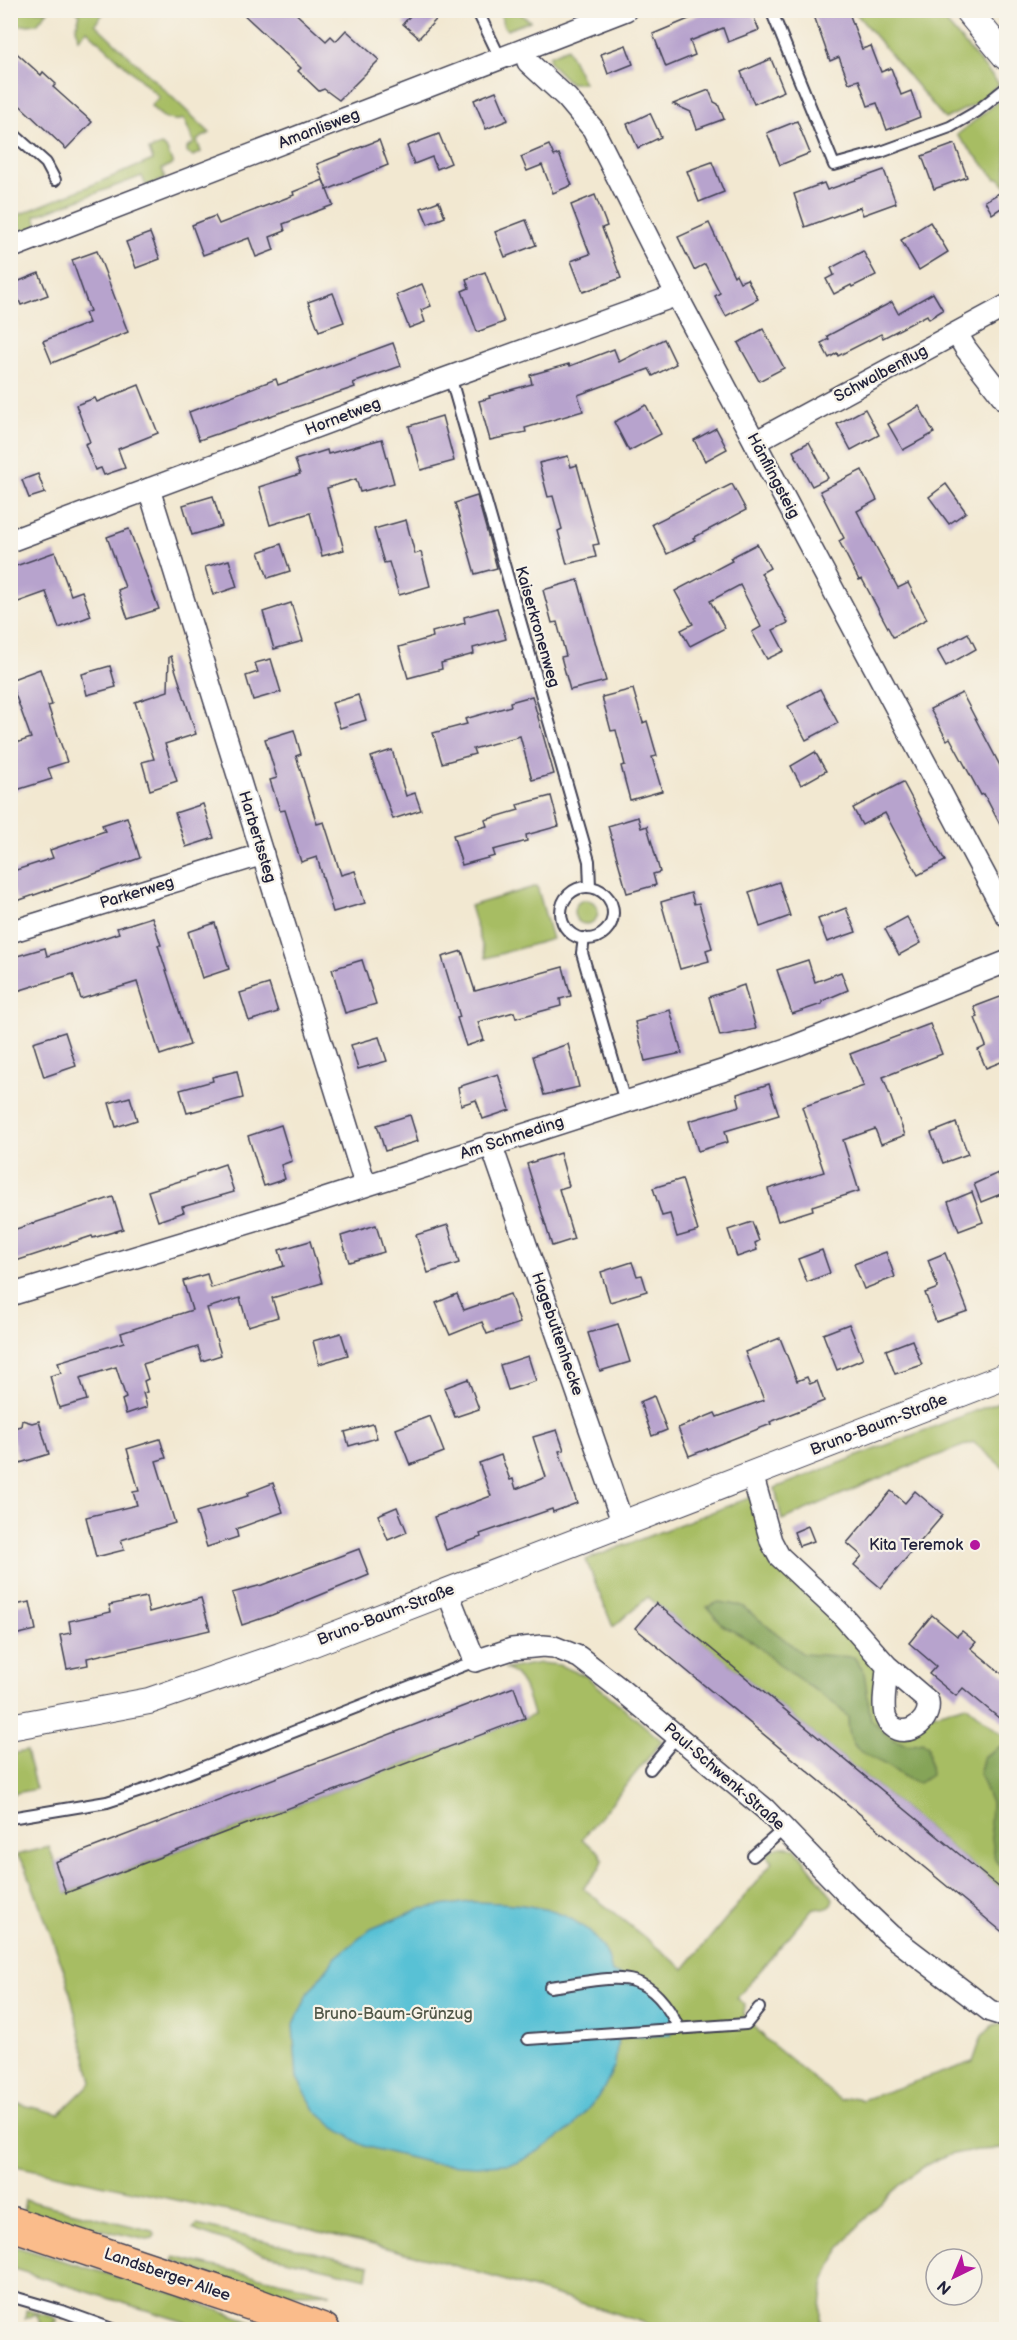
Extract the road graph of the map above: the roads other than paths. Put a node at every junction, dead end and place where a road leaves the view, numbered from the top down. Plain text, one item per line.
1 (477, 10) edge
2 (626, 10) edge
3 (771, 10) edge
4 (967, 10) edge
5 (524, 50) junction
6 (1006, 57) edge
7 (501, 60) junction
8 (1006, 88) edge
9 (10, 131) edge
10 (55, 180) dead end
11 (10, 248) edge
12 (677, 295) junction
13 (1006, 306) edge
14 (957, 334) junction
15 (450, 376) junction
16 (1006, 401) edge
17 (755, 442) junction
18 (149, 489) junction
19 (10, 541) edge
20 (263, 854) junction
21 (590, 887) junction
22 (1006, 915) edge
23 (10, 932) edge
24 (584, 938) junction
25 (1006, 962) edge
26 (625, 1102) junction
27 (491, 1144) junction
28 (366, 1185) junction
29 (10, 1295) edge
30 (1006, 1376) edge
31 (752, 1474) junction
32 (623, 1524) junction
33 (447, 1591) junction
34 (475, 1661) junction
35 (887, 1666) dead end
36 (10, 1727) edge
37 (677, 1736) junction
38 (650, 1769) dead end
39 (10, 1818) edge
40 (785, 1828) junction
41 (753, 1856) dead end
42 (550, 1987) dead end
43 (759, 2008) dead end
44 (1006, 2016) edge
45 (679, 2029) junction
46 (528, 2039) dead end
47 (16, 2225) edge
48 (10, 2296) edge
49 (115, 2330) edge
50 (323, 2330) edge

1 - 7 lane
2 - 5 street, Amanlisweg
3 - 8 lane
4 - 6 street
5 - 7 street, Amanlisweg
5 - 12 street, Hänflingsteig
7 - 11 street, Amanlisweg
9 - 10 lane
12 - 15 street, Hornetweg
12 - 17 street, Hänflingsteig
13 - 14 street, Schwalbenflug
14 - 16 street
14 - 17 street, Schwalbenflug
15 - 18 street, Hornetweg
15 - 21 lane, Kaiserkronenweg
17 - 22 street, Hänflingsteig
18 - 19 street, Hornetweg
18 - 20 street, Harbertssteg
20 - 23 street, Parkerweg
20 - 28 street, Harbertssteg
21 - 24 lane
21 - 24 lane
24 - 26 lane
25 - 26 street, Am Schmeding
26 - 27 street, Am Schmeding
27 - 28 street, Am Schmeding
27 - 32 street, Hagebuttenhecke
28 - 29 street, Am Schmeding
30 - 31 street, Bruno-Baum-Straße
31 - 32 street, Bruno-Baum-Straße
31 - 35 street
32 - 33 street, Bruno-Baum-Straße
33 - 34 street
33 - 36 street, Bruno-Baum-Straße
34 - 37 street, Paul-Schwenk-Straße
34 - 39 lane
37 - 38 lane
37 - 40 street, Paul-Schwenk-Straße
40 - 41 lane
40 - 44 street, Paul-Schwenk-Straße
42 - 45 lane
43 - 45 lane
45 - 46 lane
47 - 50 main road, Landsberger Allee
48 - 49 lane

